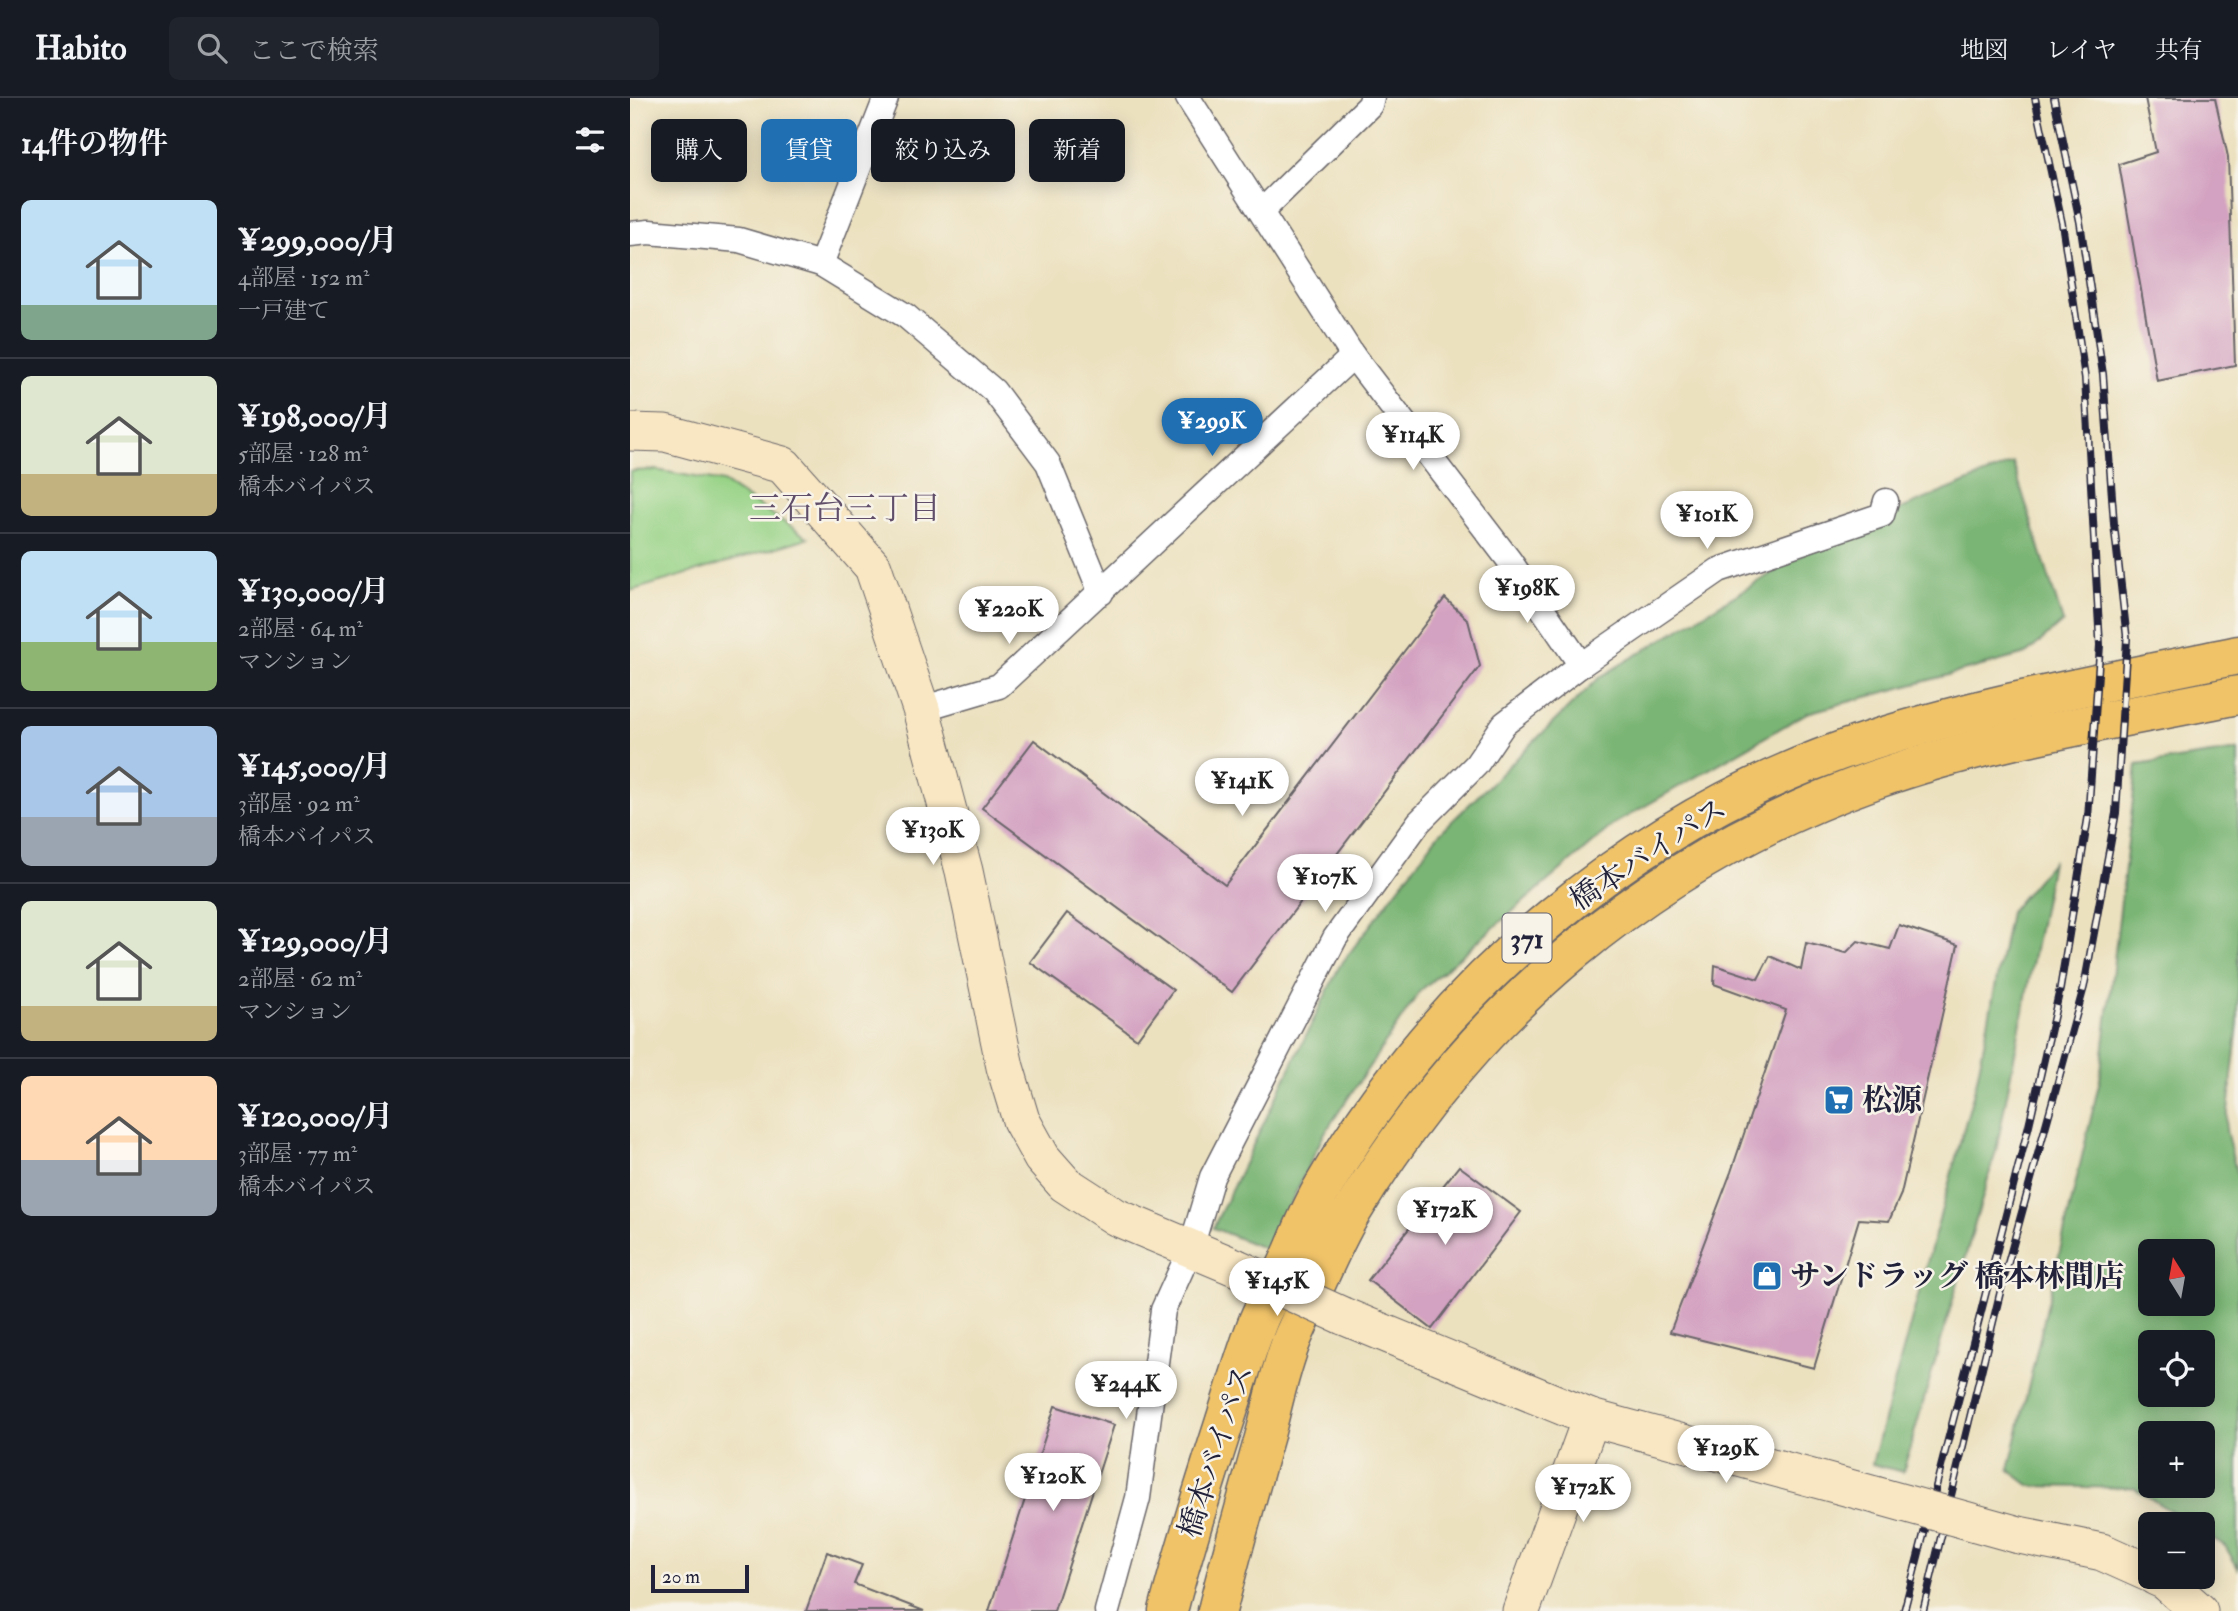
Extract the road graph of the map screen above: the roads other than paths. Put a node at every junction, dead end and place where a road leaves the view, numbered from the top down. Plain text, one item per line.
1 (886, 98) edge
2 (1188, 98) edge
3 (1371, 98) edge
4 (1262, 211) junction
5 (630, 234) edge
6 (821, 264) junction
7 (1353, 356) junction
8 (630, 432) edge
9 (1886, 501) dead end
10 (1101, 593) junction
11 (2238, 655) edge
12 (1581, 664) junction
13 (2238, 695) edge
14 (921, 709) junction
15 (1191, 1248) junction
16 (1591, 1418) junction
17 (2138, 1568) edge
18 (2174, 1589) edge
19 (1107, 1611) edge
20 (1168, 1611) edge
21 (1217, 1611) edge
22 (1521, 1611) edge
23 (2199, 1611) edge

1 - 6 street
2 - 4 street
3 - 4 street
4 - 7 street
5 - 6 street
6 - 10 street
7 - 10 street
7 - 12 street
8 - 14 street
9 - 12 street
10 - 14 street
11 - 20 highway, 橋本バイパス / 371
12 - 15 street
13 - 21 highway, 橋本バイパス / 371
14 - 15 street
15 - 16 street, bridge
15 - 19 street
16 - 17 street, bridge
16 - 22 street
18 - 23 street

